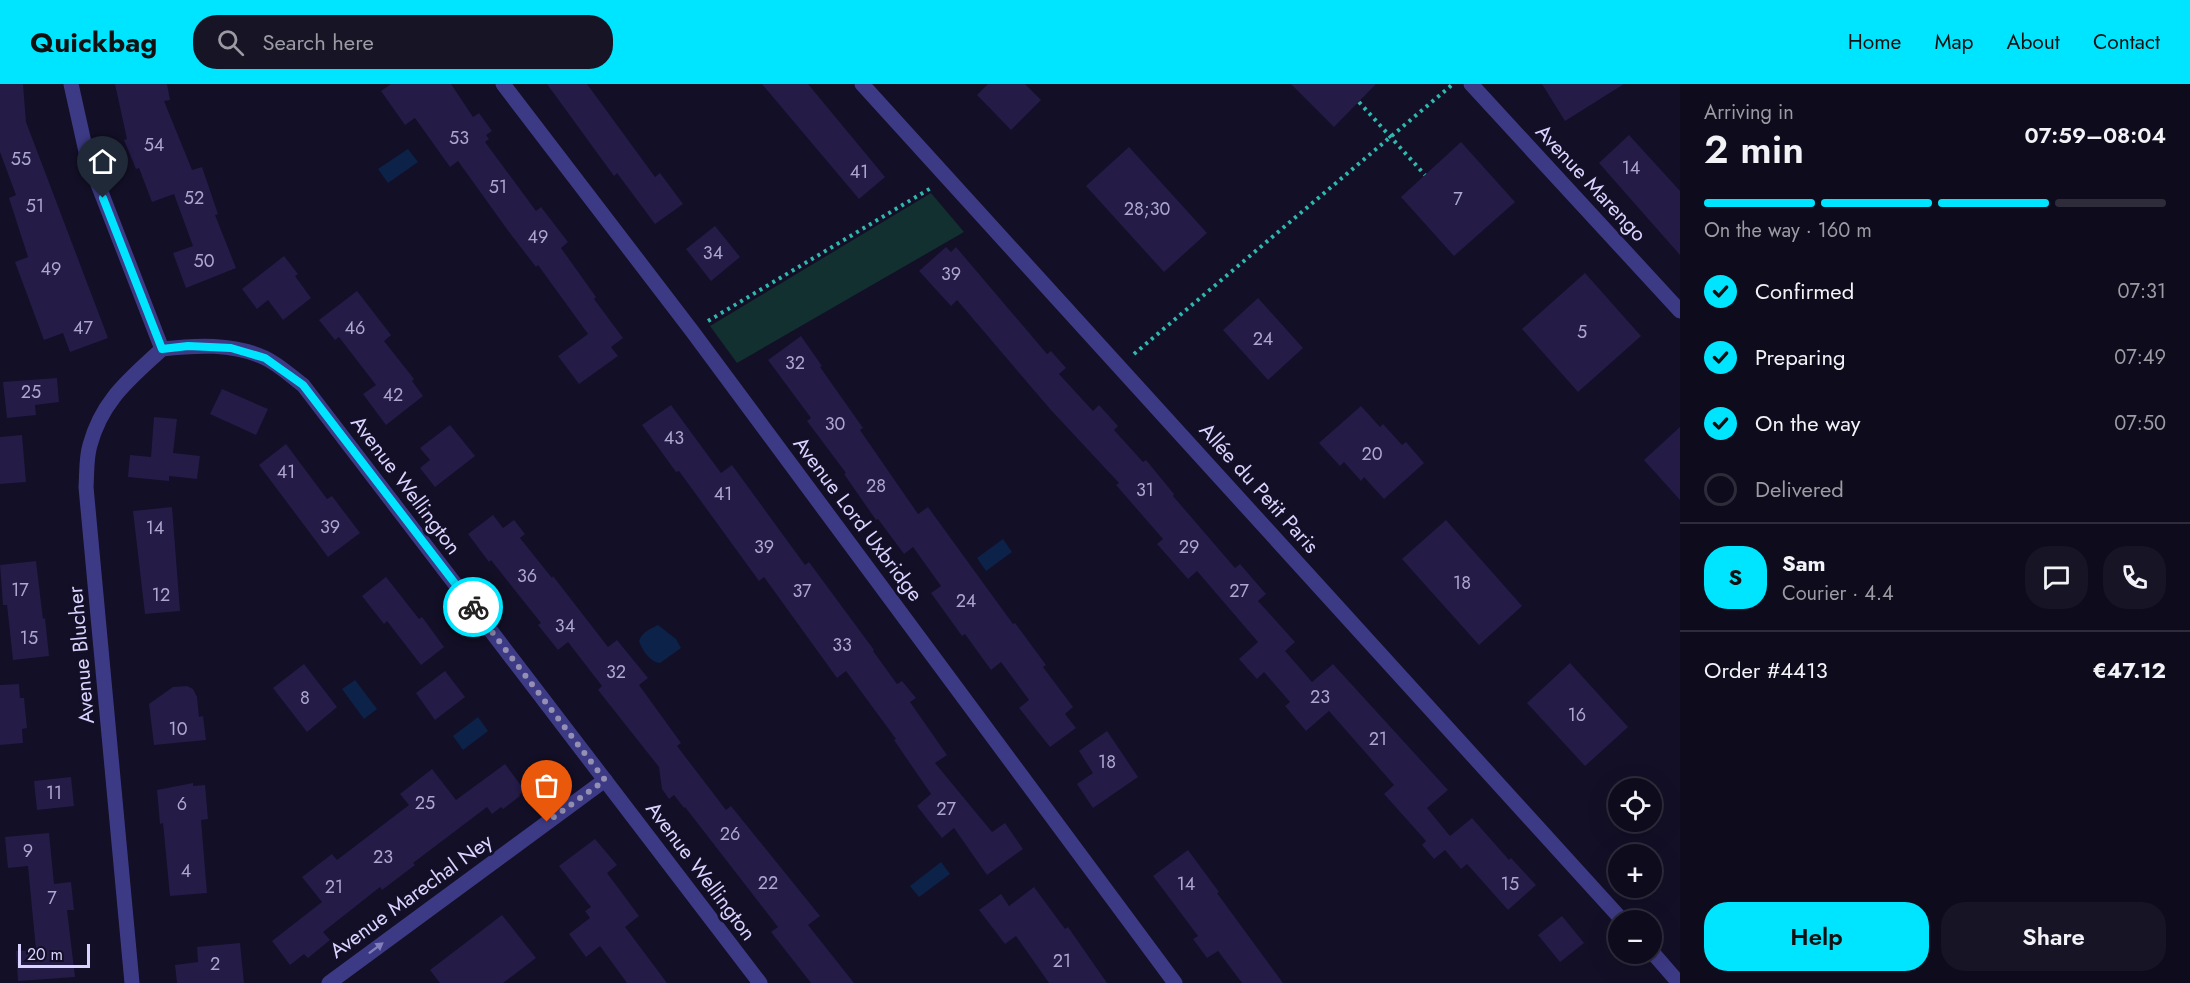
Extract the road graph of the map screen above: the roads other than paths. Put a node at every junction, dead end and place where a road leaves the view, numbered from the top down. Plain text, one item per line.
1 (71, 84) edge
2 (503, 84) edge
3 (862, 84) edge
4 (1471, 84) edge
5 (1680, 311) edge
6 (162, 349) junction
7 (605, 780) junction
8 (1613, 910) edge
9 (1662, 963) edge
10 (132, 983) edge
11 (329, 983) edge
12 (760, 983) edge
13 (1175, 983) edge
14 (1679, 983) edge

1 - 6 street
2 - 13 street, Avenue Lord Uxbridge
3 - 8 street, Allée du Petit Paris
4 - 5 street, Avenue Marengo
6 - 7 street, Avenue Wellington
6 - 10 street, Avenue Blucher
11 -> 7 street, Avenue Marechal Ney
7 - 12 street, Avenue Wellington
9 - 14 street

